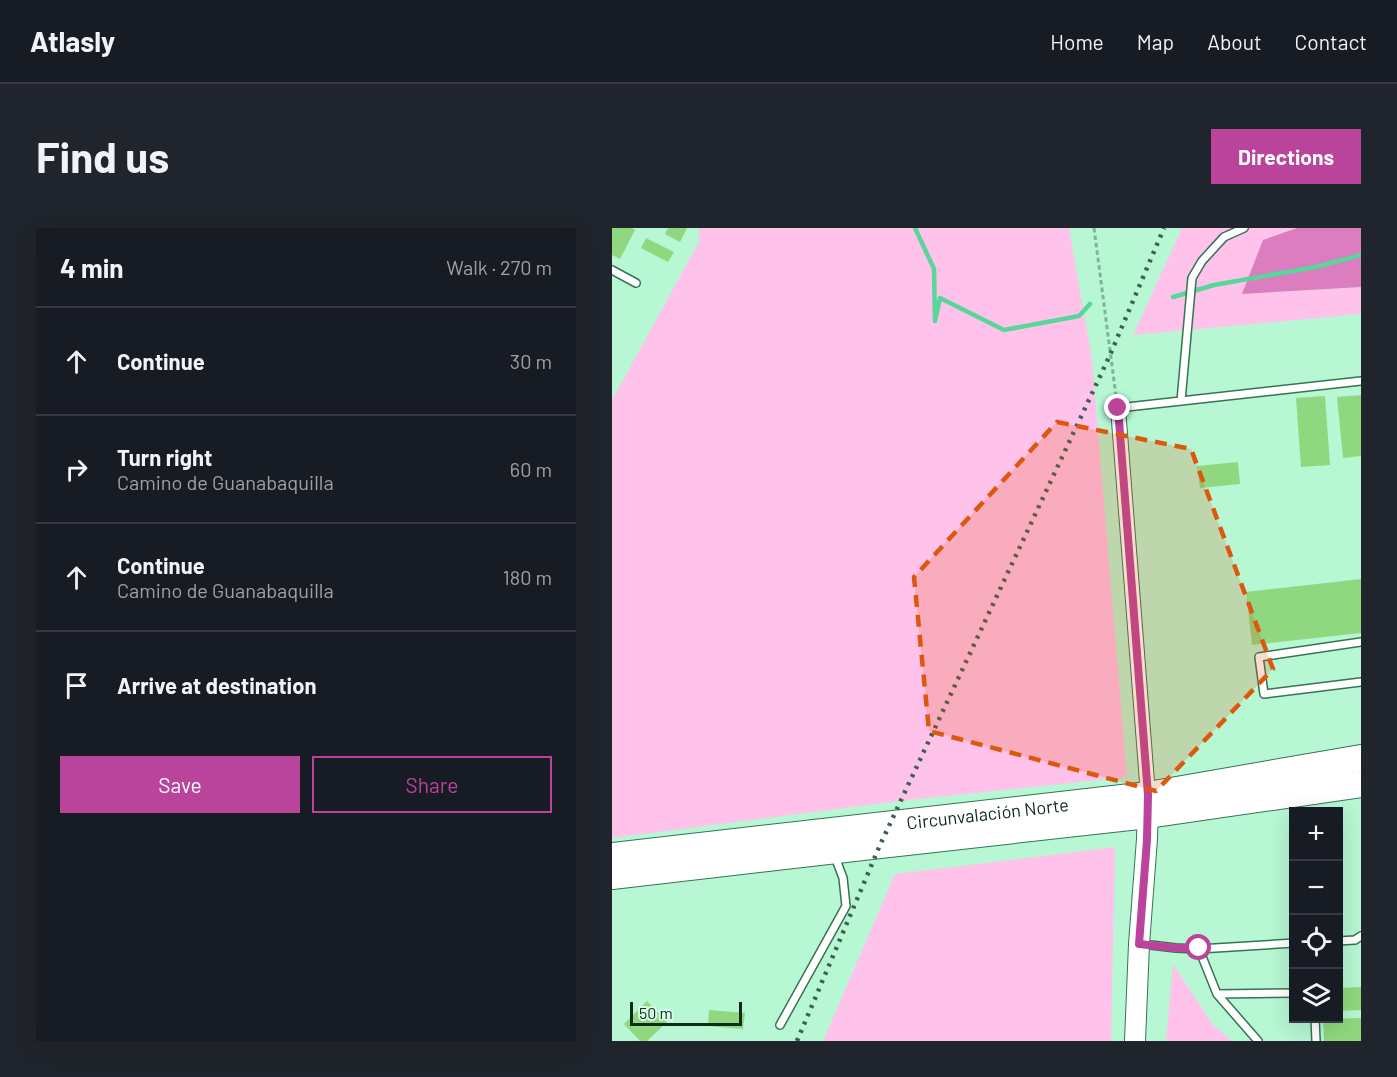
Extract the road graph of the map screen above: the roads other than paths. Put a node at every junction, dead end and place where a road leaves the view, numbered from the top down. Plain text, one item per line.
1 (1244, 228) edge
2 (612, 270) edge
3 (636, 283) dead end
4 (1361, 381) edge
5 (1181, 401) junction
6 (1118, 408) joint
7 (1361, 642) edge
8 (1361, 682) edge
9 (1361, 758) edge
10 (1361, 784) edge
11 (1148, 805) junction
12 (832, 850) junction
13 (612, 856) edge
14 (612, 876) edge
15 (1361, 936) edge
16 (1343, 941) edge
17 (1289, 943) edge
18 (1139, 944) junction
19 (1199, 948) junction
20 (1289, 993) edge
21 (1217, 994) junction
22 (1315, 1023) edge
23 (780, 1025) dead end
24 (1135, 1041) edge
25 (1258, 1041) edge
26 (1316, 1041) edge

1 - 5 lane
2 - 3 lane
4 - 5 lane
5 - 6 lane
6 - 11 street
7 - 8 lane
9 - 11 highway, Circunvalación Norte
10 - 11 highway, Circunvalación Norte
11 - 12 highway, Circunvalación Norte
11 - 13 highway, Circunvalación Norte
11 - 18 street
12 - 14 highway, Circunvalación Norte
12 - 23 lane
15 - 16 lane
17 - 19 lane
18 - 19 lane
18 - 24 street
19 - 21 lane
20 - 21 lane
21 - 25 lane
22 - 26 lane

